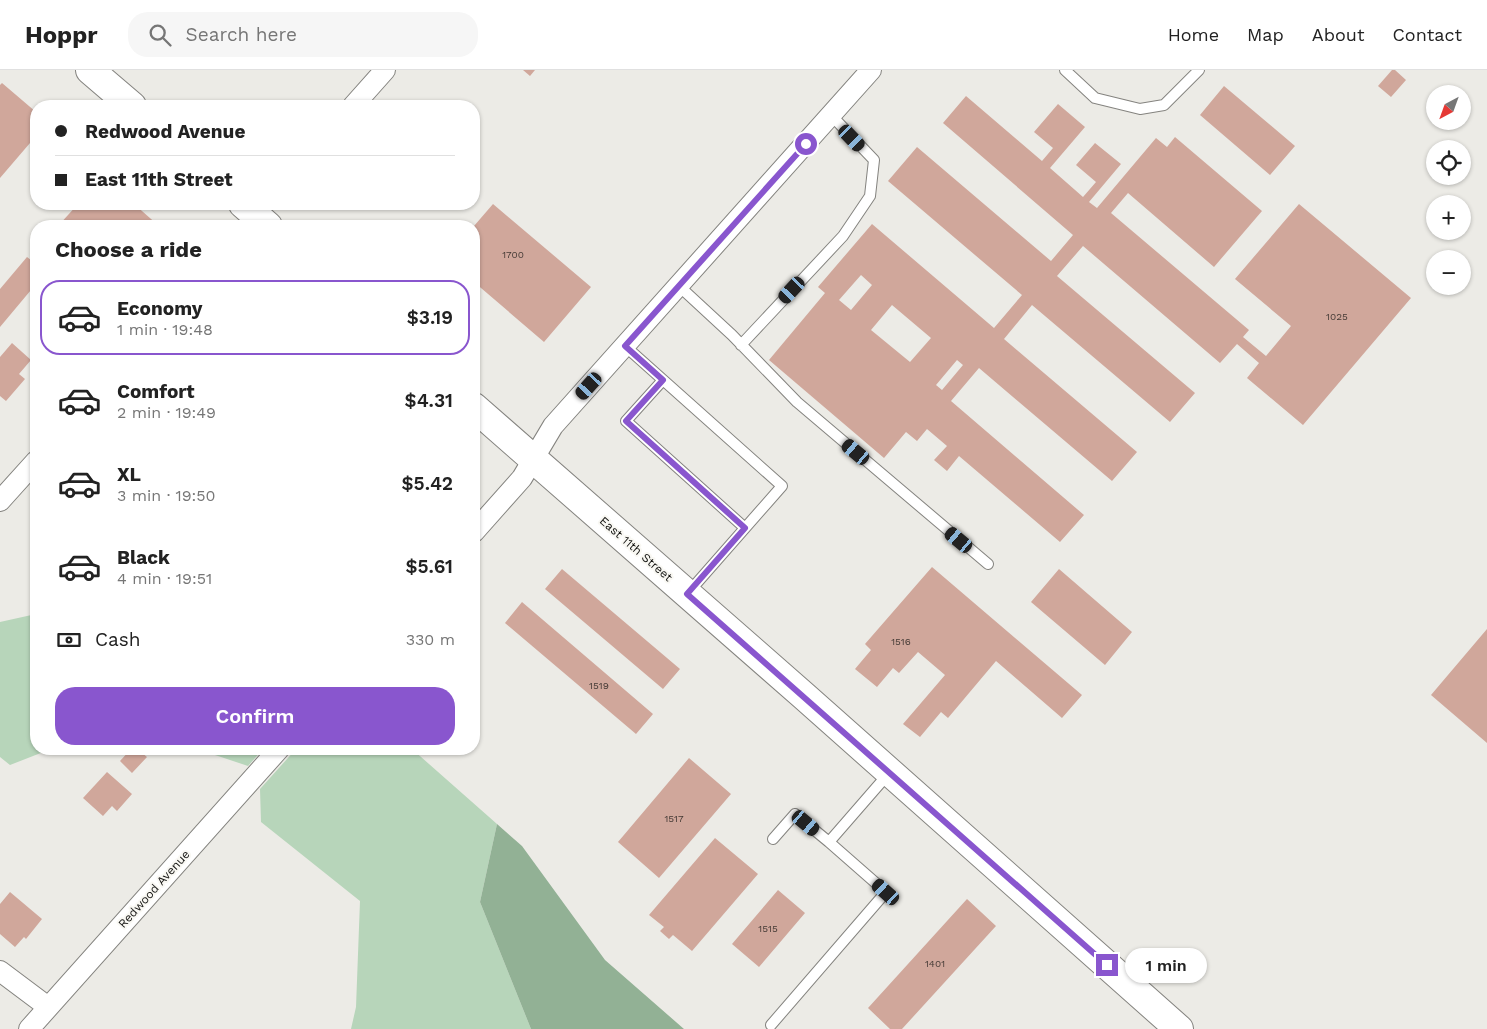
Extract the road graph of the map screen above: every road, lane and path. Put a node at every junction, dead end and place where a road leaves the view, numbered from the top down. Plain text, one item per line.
1 (90, 70) edge
2 (385, 70) edge
3 (871, 70) edge
4 (1065, 70) edge
5 (1199, 70) edge
6 (125, 100) edge
7 (358, 100) edge
8 (831, 115) junction
9 (679, 286) junction
10 (741, 345) junction
11 (625, 346) junction
12 (663, 380) junction
13 (480, 412) edge
14 (533, 459) junction
15 (30, 468) edge
16 (0, 501) edge
17 (480, 525) edge
18 (745, 528) junction
19 (988, 564) dead end
20 (687, 594) junction
21 (274, 755) edge
22 (890, 773) junction
23 (773, 839) dead end
24 (829, 842) junction
25 (0, 971) edge
26 (48, 1008) junction
27 (771, 1025) dead end
28 (29, 1029) edge
29 (1179, 1029) edge

1 - 6 main road
2 - 7 street
3 - 8 street
4 - 5 lane
8 - 9 street
8 - 10 lane
9 - 10 lane
9 - 11 street
10 - 19 lane
11 - 12 lane
11 - 14 street
12 - 18 lane
12 - 18 lane
13 - 14 main road, East 11th Street
14 - 17 street
14 - 20 main road, East 11th Street
15 - 16 street
18 - 20 lane
20 - 22 main road, East 11th Street
21 - 26 street, Redwood Avenue
22 - 24 lane
22 - 29 main road, East 11th Street
23 - 24 lane
24 - 27 lane
25 - 26 street
26 - 28 street, Redwood Avenue

